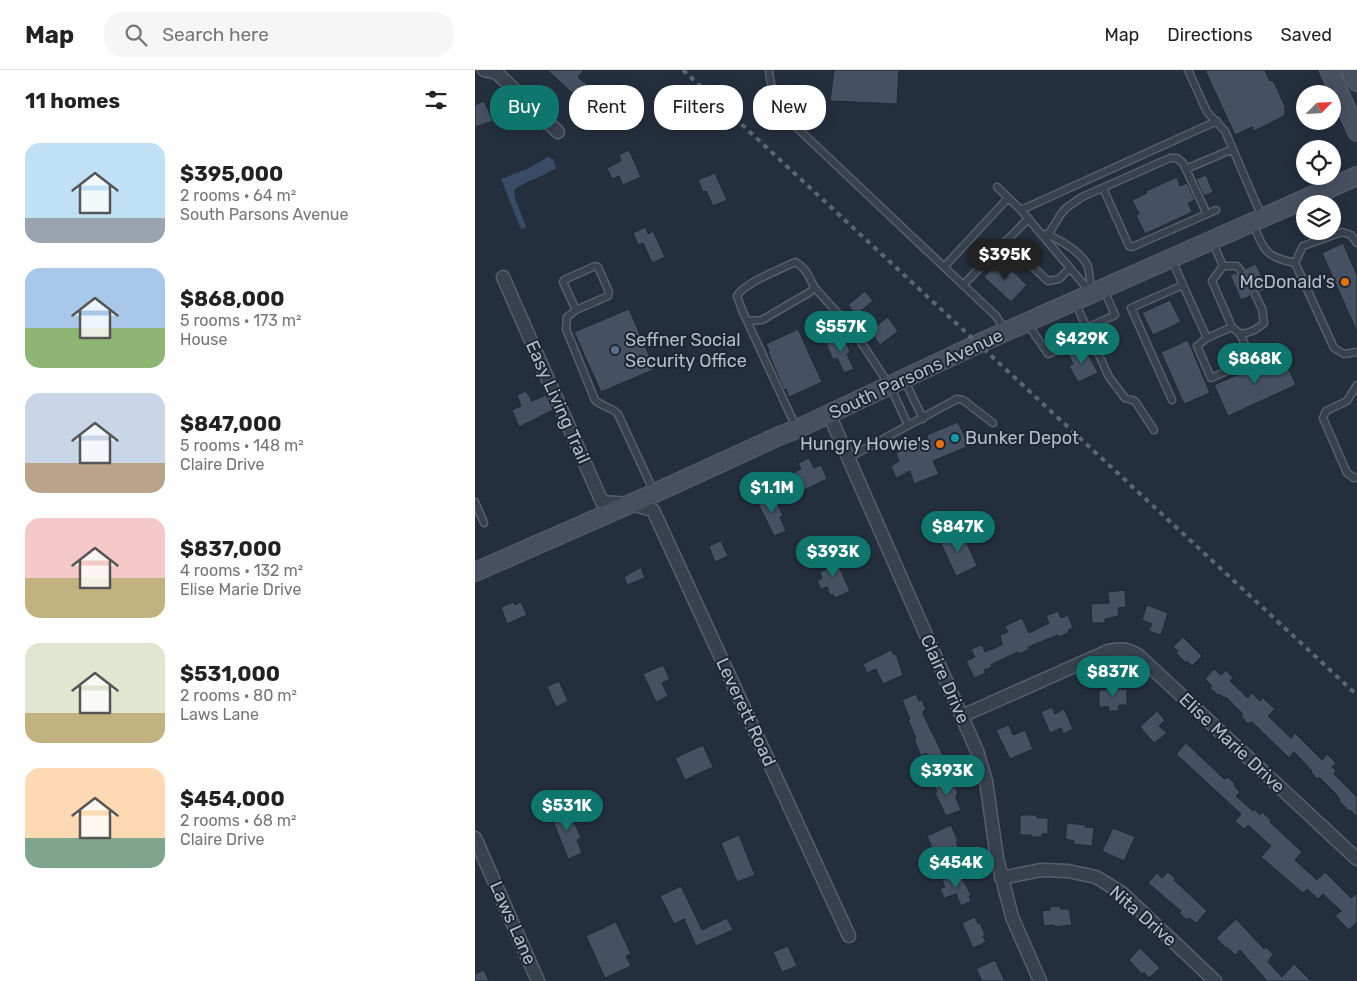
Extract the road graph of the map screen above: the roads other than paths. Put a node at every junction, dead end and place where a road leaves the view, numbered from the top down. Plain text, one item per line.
1 (484, 70) edge
2 (769, 70) edge
3 (1188, 70) edge
4 (1329, 70) edge
5 (1351, 70) edge
6 (1357, 82) edge
7 (1217, 121) junction
8 (558, 132) dead end
9 (1357, 132) edge
10 (1233, 150) junction
11 (1186, 169) junction
12 (1357, 176) edge
13 (997, 187) dead end
14 (1103, 188) junction
15 (1009, 198) junction
16 (1021, 210) junction
17 (1216, 210) dead end
18 (1207, 214) junction
19 (1028, 219) junction
20 (1257, 221) junction
21 (1039, 232) junction
22 (1048, 235) junction
23 (1005, 241) junction
24 (1212, 241) junction
25 (1357, 243) edge
26 (1171, 259) junction
27 (1295, 262) junction
28 (1223, 266) junction
29 (944, 267) junction
30 (1070, 268) junction
31 (1241, 271) dead end
32 (503, 277) dead end
33 (963, 285) junction
34 (1183, 286) junction
35 (814, 287) junction
36 (1097, 291) junction
37 (1255, 294) dead end
38 (1075, 301) junction
39 (575, 310) junction
40 (747, 321) junction
41 (1027, 323) junction
42 (1232, 327) junction
43 (1087, 328) junction
44 (1007, 332) junction
45 (1240, 334) junction
46 (1091, 336) junction
47 (1207, 338) junction
48 (1271, 351) dead end
49 (1357, 352) edge
50 (1252, 360) junction
51 (897, 383) junction
52 (1357, 385) edge
53 (1172, 400) dead end
54 (829, 414) junction
55 (923, 419) junction
56 (993, 423) dead end
57 (908, 426) junction
58 (797, 429) junction
59 (1154, 430) dead end
60 (848, 458) junction
61 (1357, 477) edge
62 (655, 493) junction
63 (475, 502) edge
64 (629, 504) junction
65 (484, 523) dead end
66 (475, 572) edge
67 (962, 716) junction
68 (475, 838) edge
69 (1357, 859) edge
70 (1001, 878) junction
71 (849, 936) dead end
72 (538, 981) edge
73 (1040, 981) edge
74 (1215, 981) edge

1 - 8 street
2 - 29 lane
3 - 7 lane
4 - 9 main road
5 - 6 main road
7 - 10 lane
7 - 16 lane
10 - 11 lane
10 - 20 lane
11 - 14 lane
11 - 18 lane
12 - 20 main road, South Parsons Avenue
13 - 15 lane
14 - 18 lane
14 - 22 lane
15 - 16 lane
15 - 29 lane
16 - 19 lane
17 - 18 lane
19 - 21 lane
19 - 23 lane
20 - 24 main road, South Parsons Avenue
20 - 27 lane
21 - 22 lane
21 - 30 lane
22 - 36 lane
23 - 30 lane
23 - 33 lane
24 - 26 main road, South Parsons Avenue
24 - 28 lane
25 - 27 lane
26 - 34 lane
26 - 36 main road, South Parsons Avenue
27 - 49 lane
28 - 31 lane
28 - 42 lane
29 - 33 lane
30 - 36 lane
32 - 64 street, Easy Living Trail
33 - 44 lane
34 - 47 lane
34 - 53 lane
35 - 40 lane
35 - 40 lane
35 - 51 lane
36 - 38 main road, South Parsons Avenue
36 - 43 lane
37 - 45 lane
38 - 41 main road, South Parsons Avenue
38 - 43 lane
39 - 39 lane
39 - 62 lane
40 - 58 lane
41 - 44 main road, South Parsons Avenue
41 - 46 lane
42 - 45 lane
42 - 47 lane
43 - 46 lane
44 - 51 main road, South Parsons Avenue
45 - 50 lane
46 - 59 lane
47 - 50 lane
48 - 50 lane
51 - 54 main road, South Parsons Avenue
51 - 55 lane
51 - 57 lane
52 - 61 lane
54 - 58 main road, South Parsons Avenue
54 - 60 street, Claire Drive
55 - 56 lane
55 - 57 lane
57 - 60 lane
58 - 62 main road, South Parsons Avenue
60 - 67 street, Claire Drive
62 - 64 main road, South Parsons Avenue
63 - 65 lane
64 - 66 main road, South Parsons Avenue
64 - 71 street, Leverett Road
67 - 69 street, Elise Marie Drive
67 - 70 street, Claire Drive
68 - 72 street, Laws Lane
70 - 73 street, Claire Drive
70 - 74 street, Nita Drive

